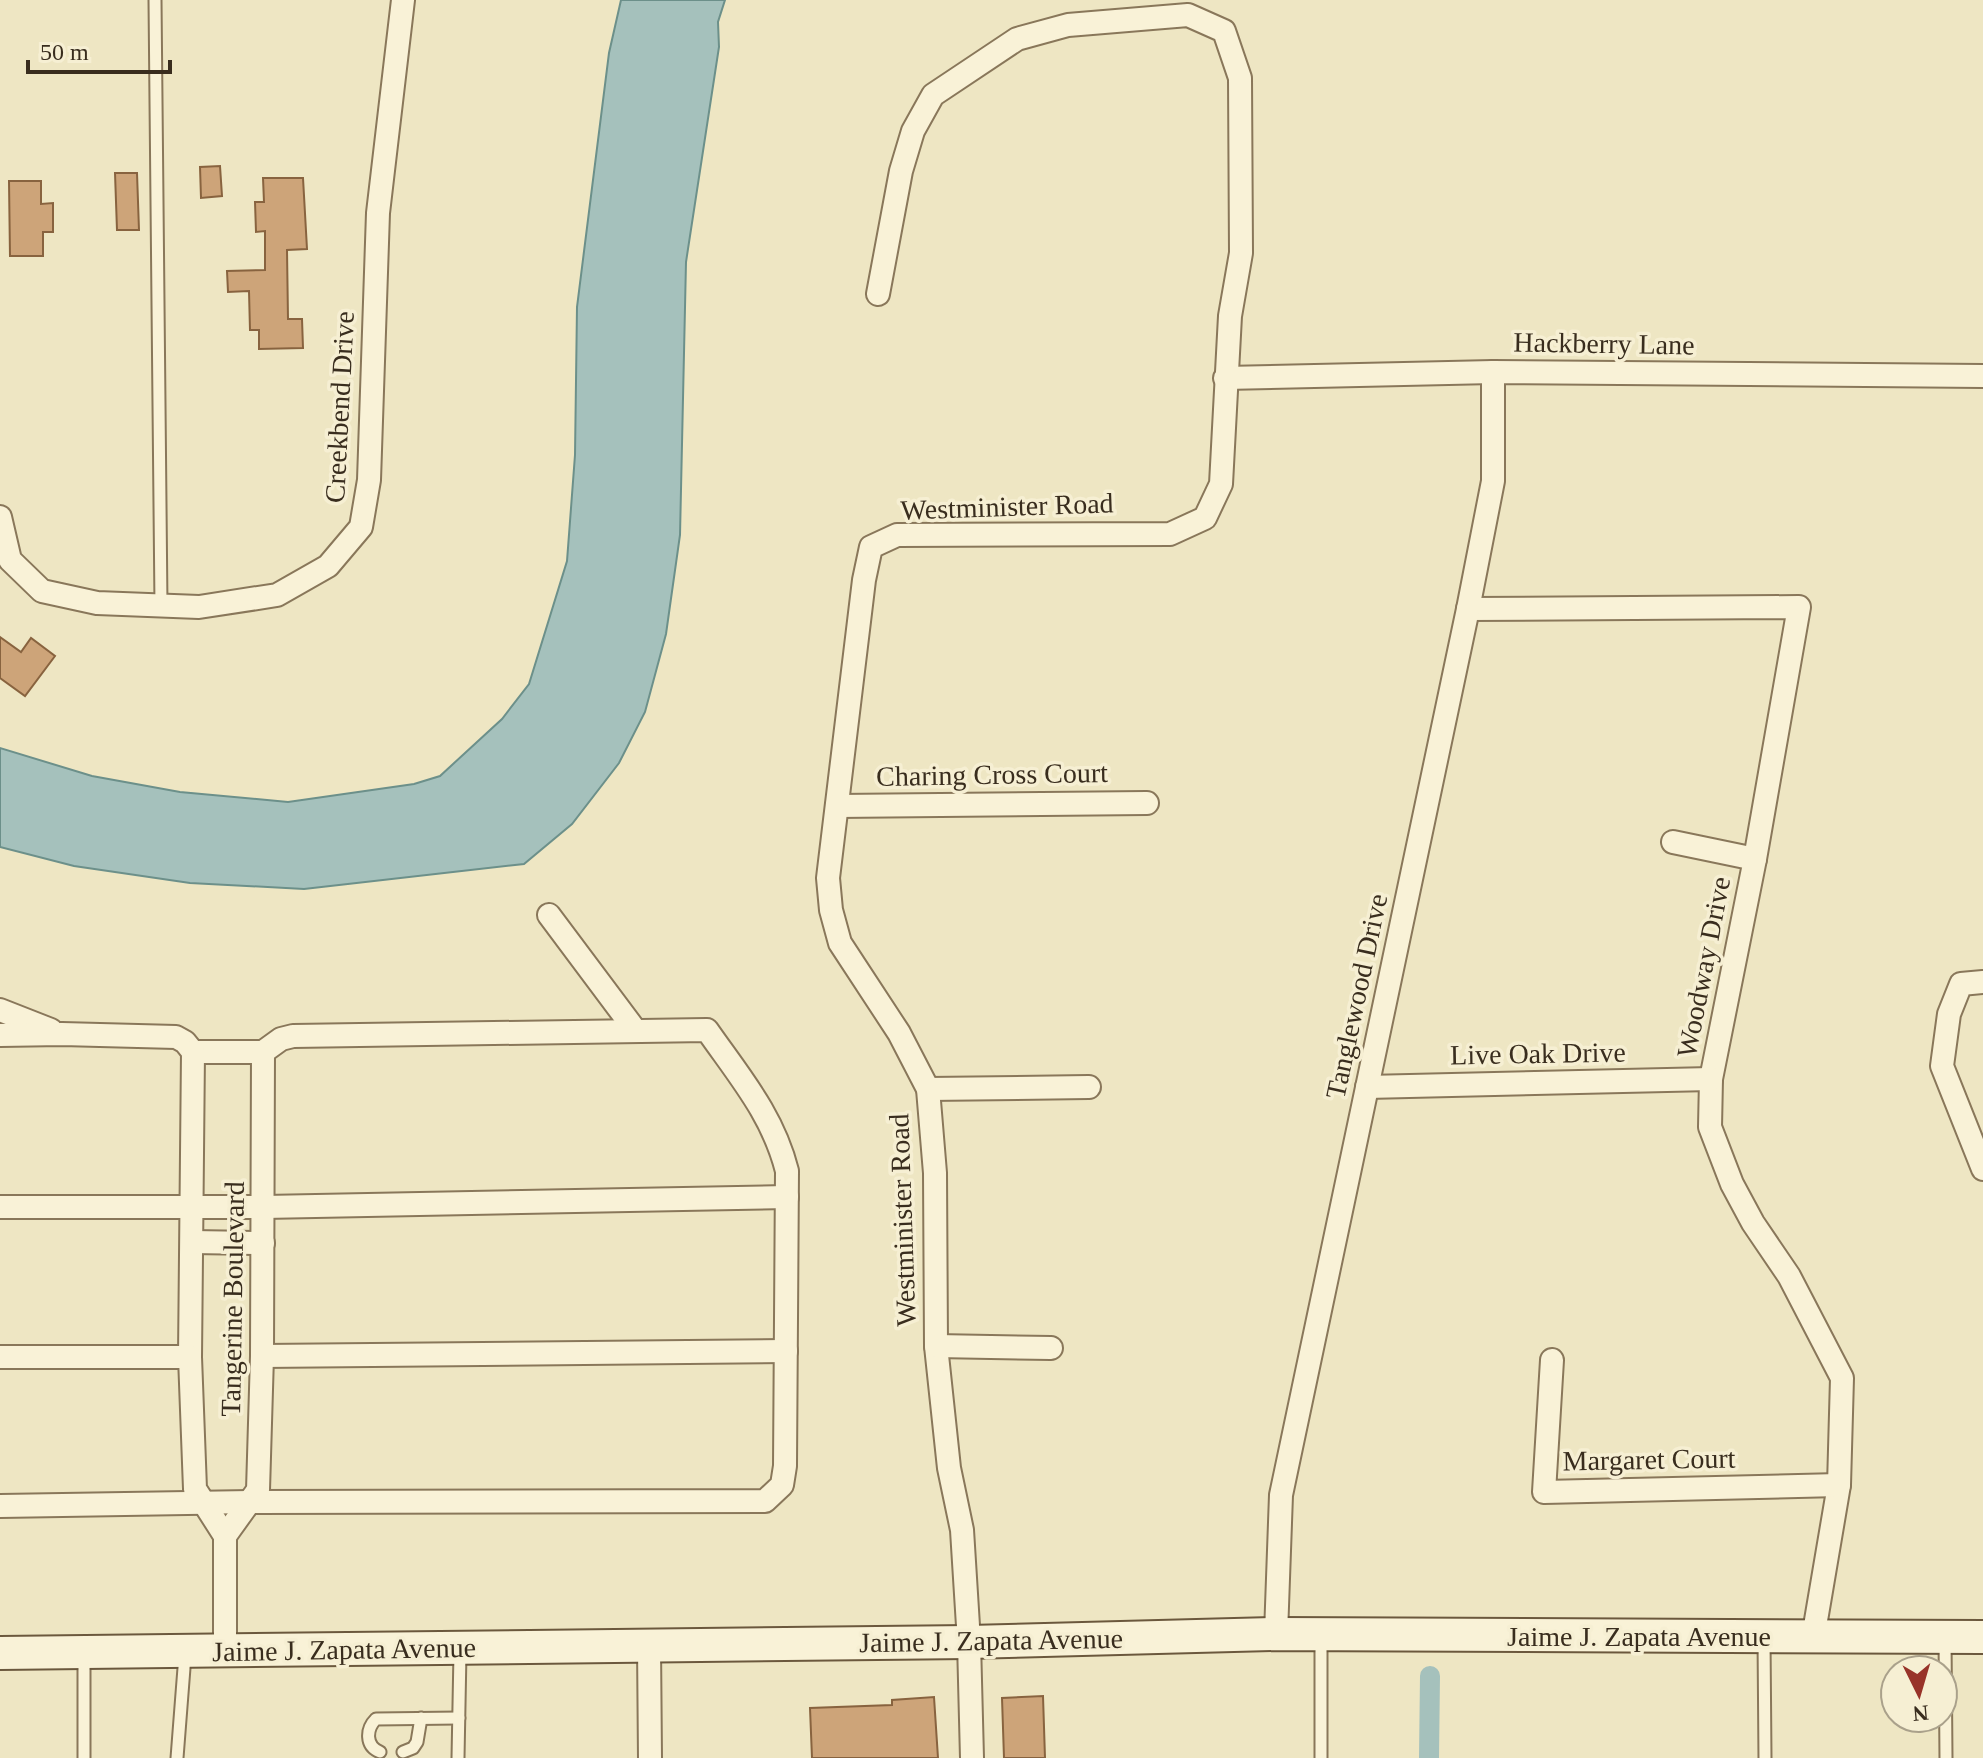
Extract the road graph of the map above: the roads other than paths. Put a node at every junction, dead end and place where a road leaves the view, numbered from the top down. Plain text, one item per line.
1 (155, 0) edge
2 (403, 0) edge
3 (878, 294) dead end
4 (1493, 372) junction
5 (1983, 376) edge
6 (1225, 378) junction
7 (0, 517) edge
8 (161, 606) junction
9 (1468, 609) junction
10 (1147, 803) dead end
11 (837, 806) junction
12 (1673, 842) dead end
13 (1755, 859) junction
14 (549, 915) dead end
15 (1983, 982) edge
16 (0, 1010) edge
17 (635, 1030) junction
18 (62, 1034) junction
19 (0, 1035) edge
20 (193, 1052) junction
21 (263, 1052) junction
22 (1711, 1079) junction
23 (1089, 1087) dead end
24 (1367, 1087) junction
25 (928, 1089) junction
26 (1983, 1169) edge
27 (787, 1197) junction
28 (193, 1206) junction
29 (0, 1207) edge
30 (264, 1207) junction
31 (192, 1242) junction
32 (263, 1243) junction
33 (936, 1346) junction
34 (1051, 1348) dead end
35 (786, 1351) junction
36 (262, 1356) junction
37 (0, 1357) edge
38 (190, 1357) junction
39 (1552, 1360) dead end
40 (1839, 1485) junction
41 (250, 1502) junction
42 (202, 1503) junction
43 (0, 1506) edge
44 (225, 1536) junction
45 (1276, 1634) junction
46 (1321, 1634) junction
47 (1764, 1637) junction
48 (1945, 1637) junction
49 (1983, 1637) edge
50 (1813, 1638) junction
51 (969, 1642) junction
52 (649, 1645) junction
53 (460, 1648) junction
54 (185, 1651) junction
55 (225, 1651) junction
56 (84, 1652) junction
57 (0, 1653) edge
58 (421, 1718) junction
59 (459, 1718) junction
60 (380, 1752) dead end
61 (403, 1752) dead end
62 (84, 1758) edge
63 (177, 1758) edge
64 (458, 1758) edge
65 (650, 1758) edge
66 (972, 1758) edge
67 (1321, 1758) edge
68 (1765, 1758) edge
69 (1946, 1758) edge

1 - 8 lane
2 - 8 street, Creekbend Drive
3 - 6 street, Westminister Road
4 - 5 street, Hackberry Lane
4 - 6 street, Hackberry Lane
4 - 9 street, Tanglewood Drive
6 - 11 street, Westminister Road
7 - 8 street, Creekbend Drive
9 - 13 street, Woodway Drive
9 - 24 street, Tanglewood Drive
10 - 11 street, Charing Cross Court
11 - 25 street, Westminister Road
12 - 13 street
13 - 22 street, Woodway Drive
14 - 17 street
15 - 26 street
16 - 18 street
17 - 21 street
17 - 27 street
18 - 19 street
18 - 20 street
20 - 21 street
20 - 28 street, Tangerine Boulevard
21 - 30 street, Tangerine Boulevard
22 - 24 street, Live Oak Drive
22 - 40 street, Woodway Drive
23 - 25 street
24 - 45 street, Tanglewood Drive
25 - 33 street, Westminister Road
27 - 30 street
27 - 35 street
28 - 29 street
28 - 30 street
28 - 31 street, Tangerine Boulevard
30 - 32 street, Tangerine Boulevard
31 - 32 street
31 - 38 street, Tangerine Boulevard
32 - 36 street, Tangerine Boulevard
33 - 34 street
33 - 51 street, Westminister Road
35 - 36 street
35 - 41 street
36 - 41 street, Tangerine Boulevard
37 - 38 street
38 - 42 street, Tangerine Boulevard
39 - 40 street, Margaret Court
40 - 50 street, Woodway Drive
41 - 42 street
41 - 44 street, Tangerine Boulevard
42 - 43 street
42 - 44 street, Tangerine Boulevard
44 - 55 street
45 - 46 street, Jaime J. Zapata Avenue
45 - 51 street, Jaime J. Zapata Avenue
46 - 47 street, Jaime J. Zapata Avenue
46 - 67 lane
47 - 50 street, Jaime J. Zapata Avenue
47 - 68 lane
48 - 49 street, Jaime J. Zapata Avenue
48 - 50 street, Jaime J. Zapata Avenue
48 - 69 lane
51 - 52 street, Jaime J. Zapata Avenue
51 - 66 street, Westminister Road
52 - 53 street, Jaime J. Zapata Avenue
52 - 65 street
53 - 55 street, Jaime J. Zapata Avenue
53 - 59 lane
54 - 55 street, Jaime J. Zapata Avenue
54 - 56 street, Jaime J. Zapata Avenue
54 - 63 lane
56 - 57 street, Jaime J. Zapata Avenue
56 - 62 lane
58 - 59 lane
58 - 60 lane
58 - 61 lane
59 - 64 lane

